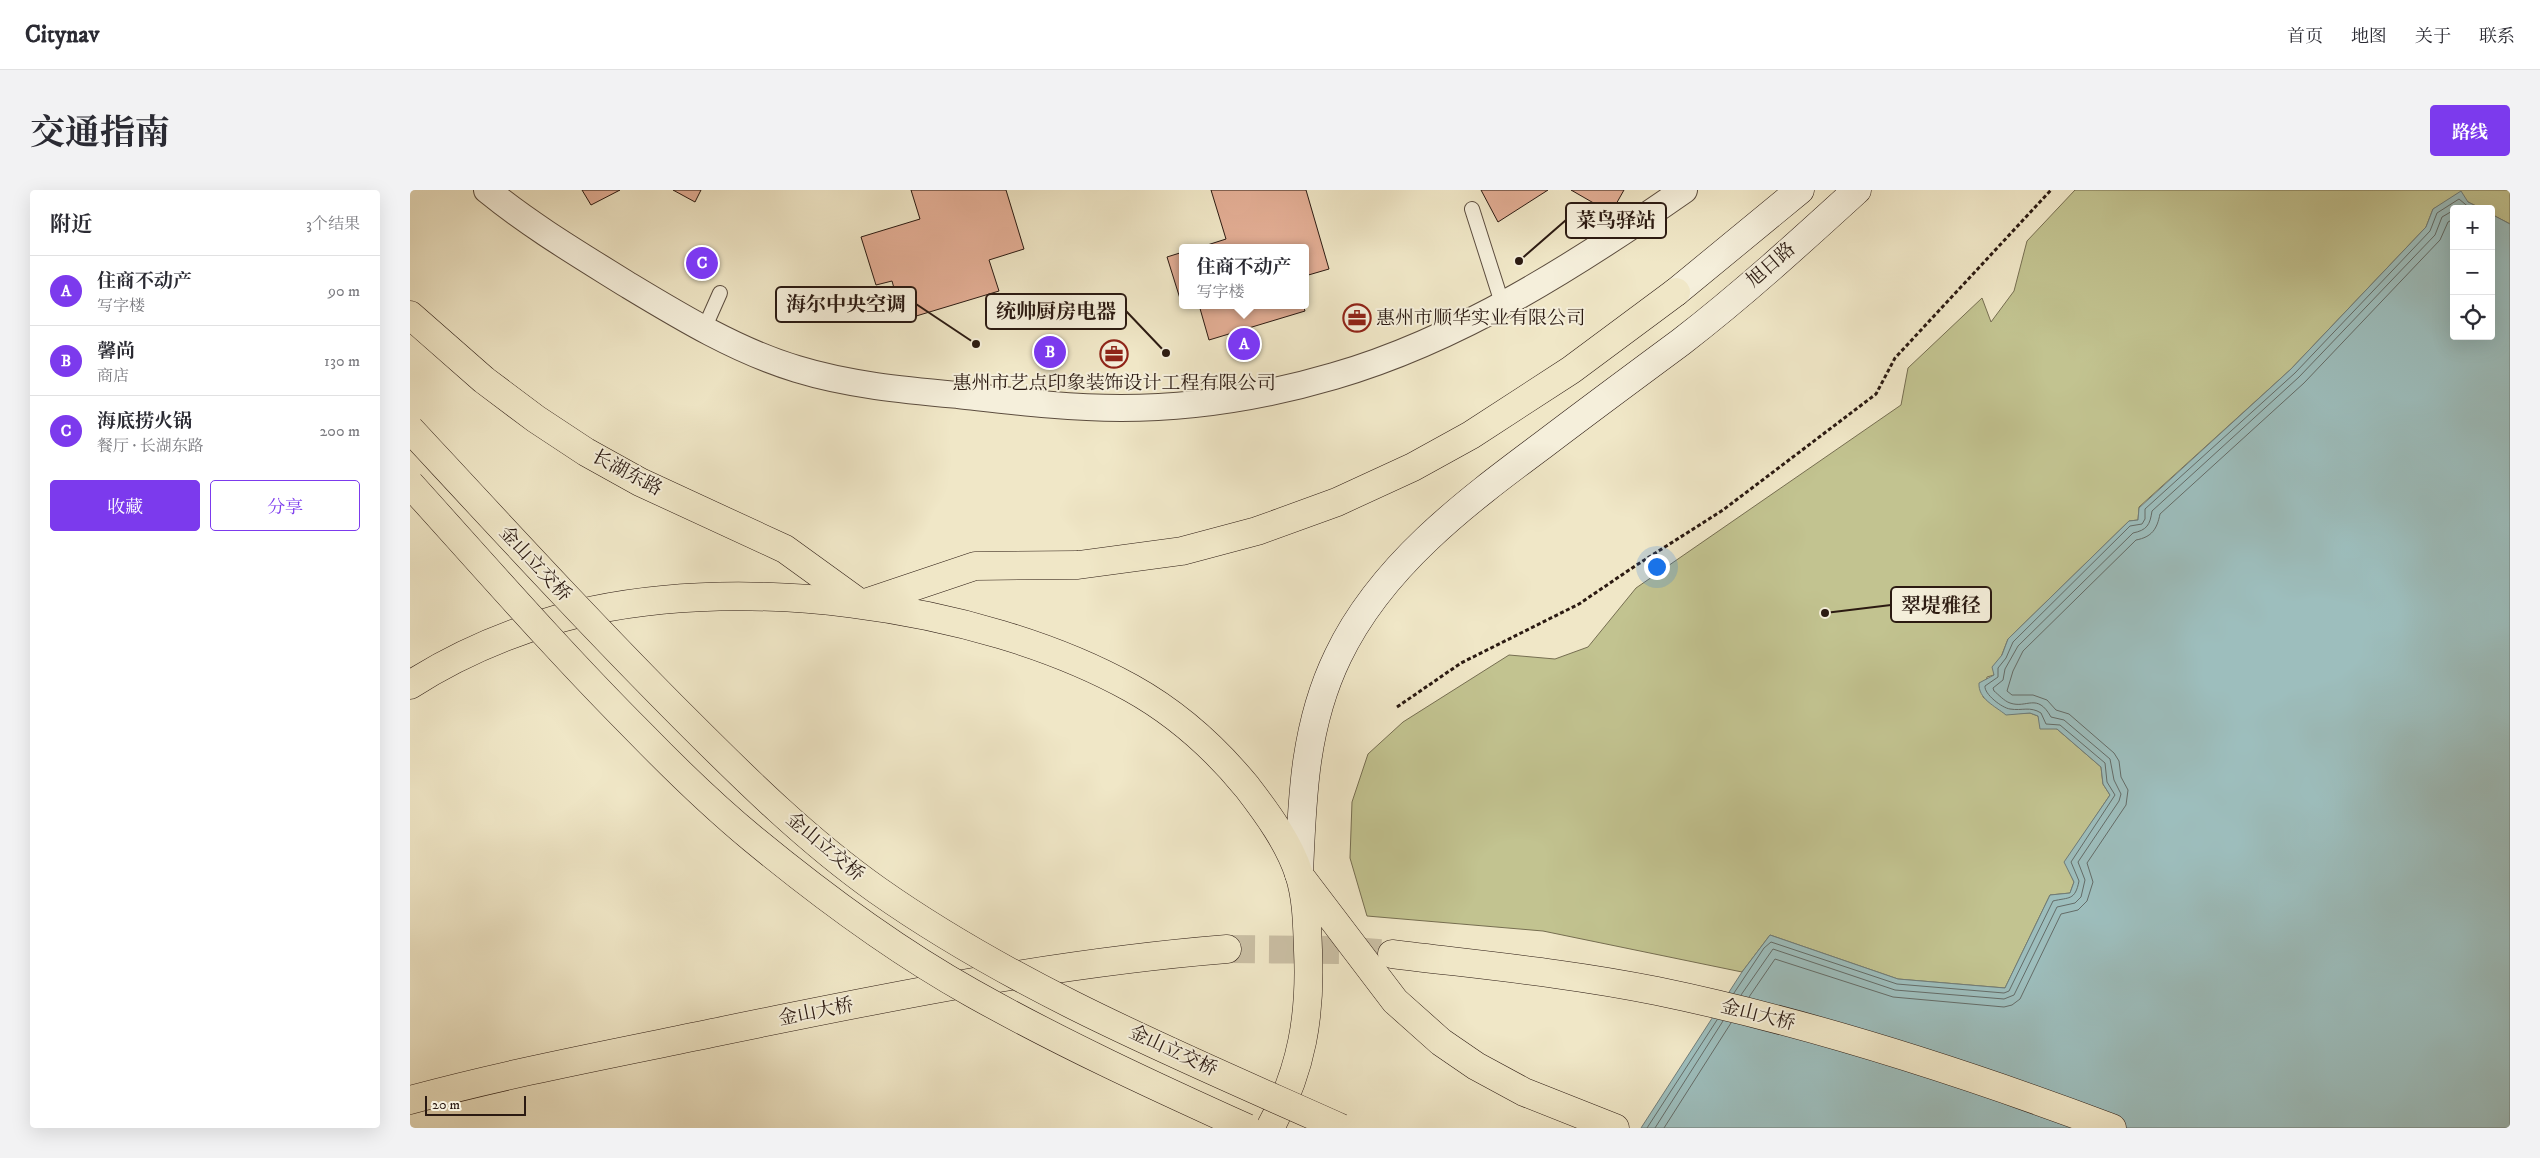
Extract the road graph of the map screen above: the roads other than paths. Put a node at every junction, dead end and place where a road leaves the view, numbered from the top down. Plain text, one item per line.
1 (487, 190) edge
2 (1684, 190) edge
3 (1800, 190) edge
4 (1857, 190) edge
5 (1472, 209) dead end
6 (720, 293) dead end
7 (1502, 303) junction
8 (410, 314) edge
9 (704, 329) junction
10 (410, 429) edge
11 (410, 484) edge
12 (861, 604) junction
13 (410, 686) edge
14 (1299, 874) junction
15 (1227, 950) tunnel mouth
16 (1392, 954) tunnel mouth
17 (410, 1100) edge
18 (1247, 1128) edge
19 (1270, 1128) edge
20 (1340, 1128) edge
21 (1615, 1128) edge
22 (2112, 1128) edge

1 - 9 street
2 - 7 street
3 - 12 main road, 旭日路
4 - 14 main road, 旭日路
5 - 7 lane
6 - 9 lane
7 - 9 street
8 - 12 main road, 长湖东路
10 - 20 main road, 金山立交桥, bridge
11 - 18 main road, 金山立交桥, bridge
12 - 13 main road
12 - 14 main road
14 - 19 main road
14 - 21 main road
15 - 17 main road, 金山大桥
16 - 22 main road, 金山大桥

